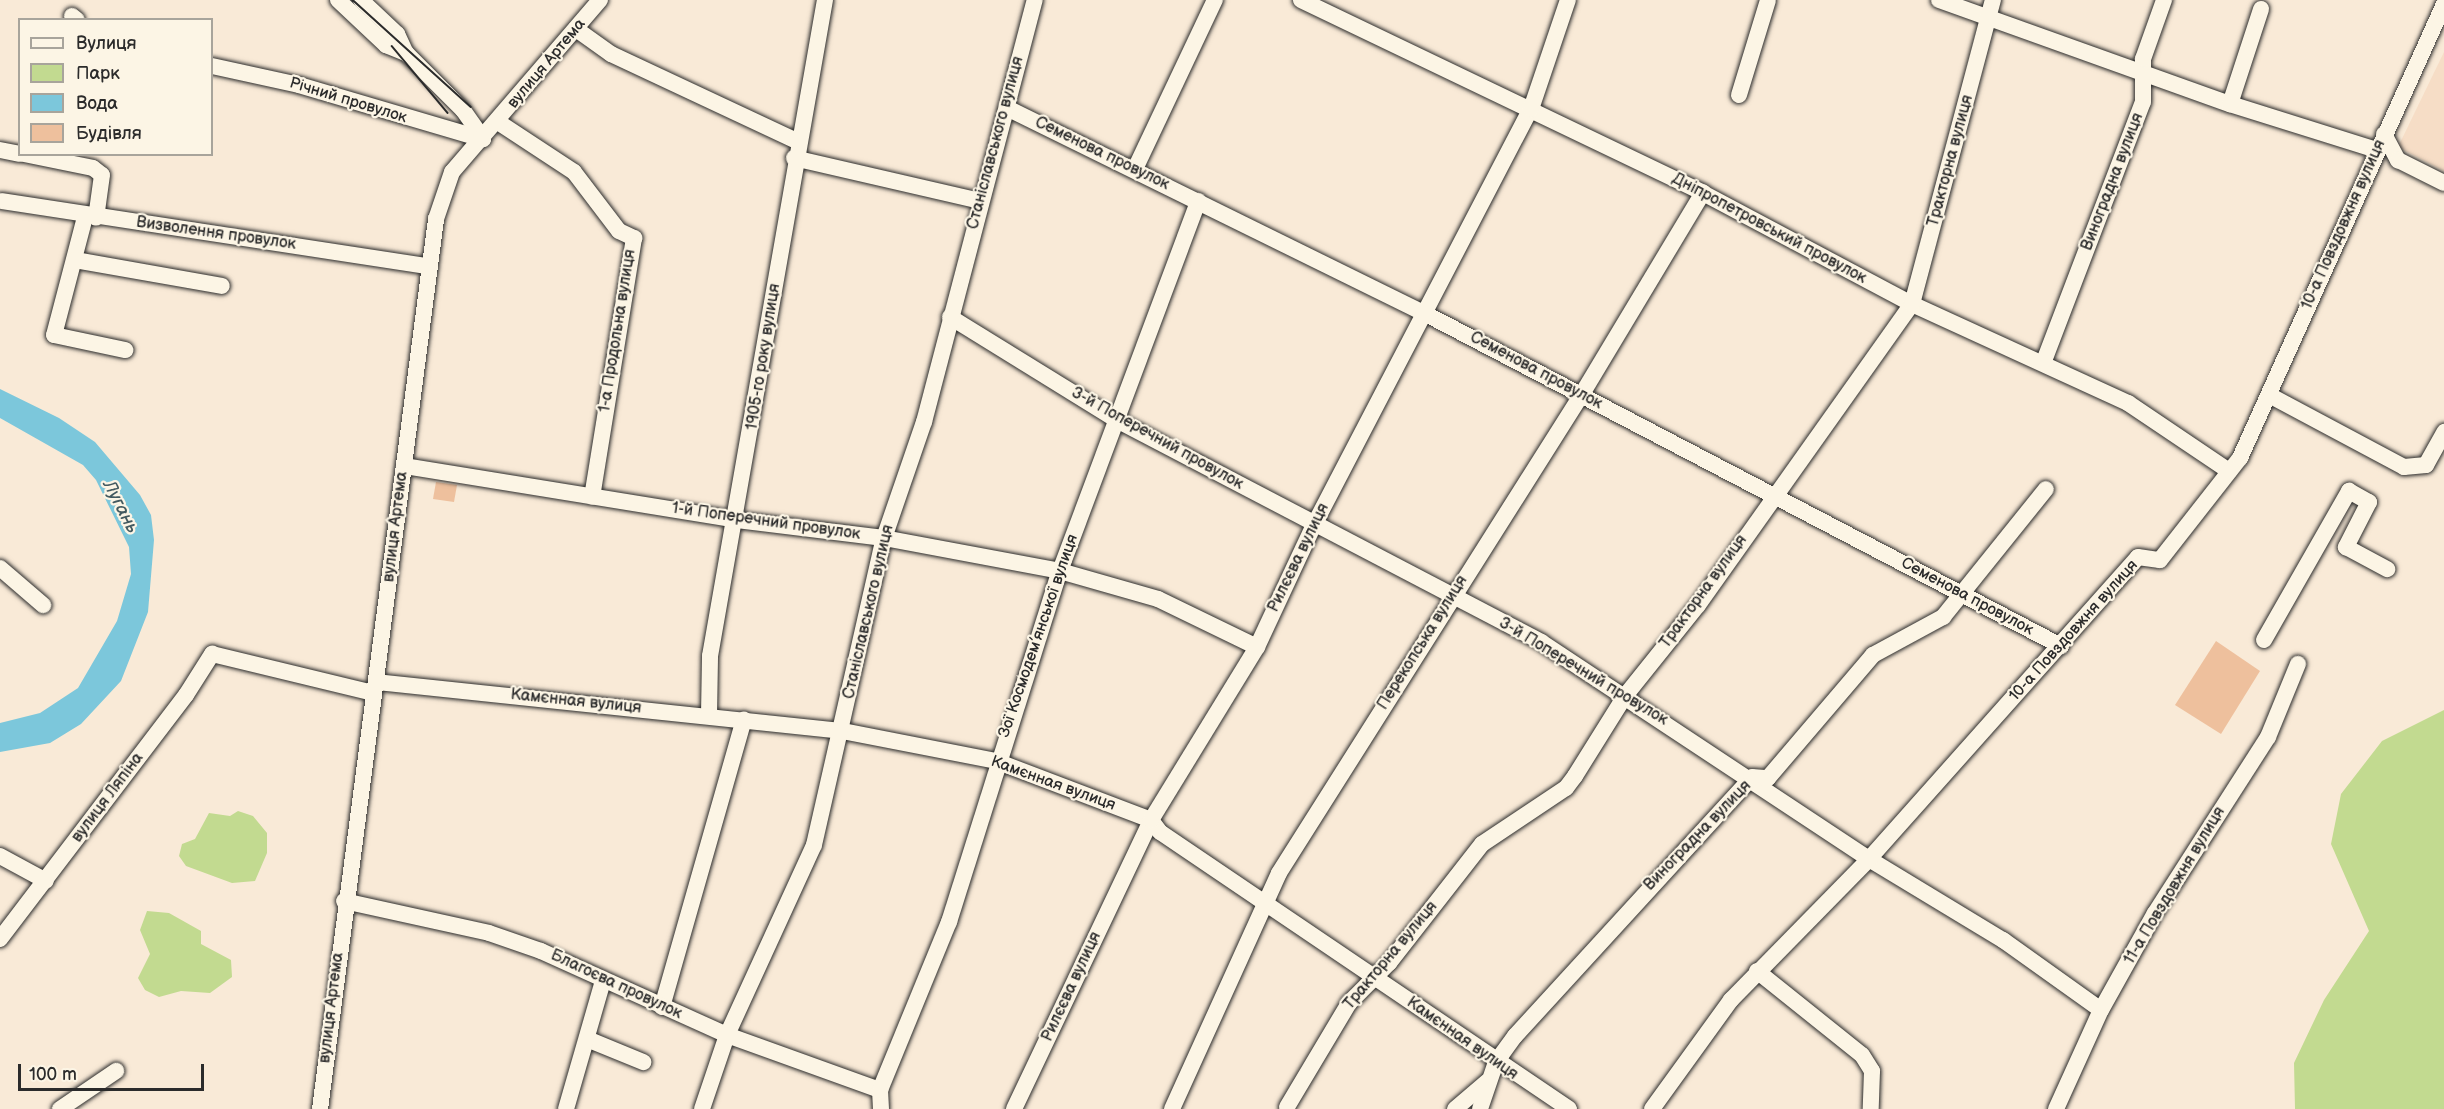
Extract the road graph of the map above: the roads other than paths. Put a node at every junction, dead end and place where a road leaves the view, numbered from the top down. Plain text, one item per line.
1 (338, 0) edge
2 (361, 0) edge
3 (600, 0) edge
4 (825, 0) edge
5 (1035, 0) edge
6 (1215, 0) edge
7 (1301, 0) edge
8 (1568, 0) edge
9 (1768, 0) edge
10 (1939, 0) edge
11 (2164, 0) edge
12 (2444, 4) edge
13 (1992, 8) edge
14 (2260, 9) dead end
15 (576, 29) junction
16 (406, 53) junction
17 (213, 66) edge
18 (2145, 70) junction
19 (1739, 95) dead end
20 (2230, 104) junction
21 (1006, 108) junction
22 (1531, 109) junction
23 (498, 122) junction
24 (483, 139) junction
25 (2380, 142) junction
26 (0, 150) edge
27 (796, 150) junction
28 (18, 154) edge
29 (34, 156) edge
30 (1135, 169) junction
31 (2444, 183) edge
32 (1703, 193) junction
33 (2, 201) dead end
34 (980, 201) junction
35 (1198, 201) junction
36 (91, 217) junction
37 (75, 260) junction
38 (429, 266) junction
39 (222, 286) dead end
40 (1912, 304) junction
41 (1424, 313) junction
42 (950, 317) junction
43 (125, 350) dead end
44 (2044, 362) junction
45 (1582, 394) junction
46 (2269, 395) junction
47 (1115, 418) junction
48 (2444, 432) edge
49 (404, 466) junction
50 (2229, 471) junction
51 (2046, 489) dead end
52 (592, 497) junction
53 (1771, 498) junction
54 (737, 520) junction
55 (1314, 525) junction
56 (884, 538) junction
57 (0, 568) edge
58 (2387, 569) dead end
59 (1060, 571) junction
60 (1453, 595) junction
61 (1964, 596) junction
62 (43, 605) dead end
63 (2264, 640) dead end
64 (2061, 646) junction
65 (1257, 647) junction
66 (212, 654) joint
67 (2298, 664) dead end
68 (372, 689) junction
69 (1625, 696) junction
70 (709, 715) junction
71 (744, 719) junction
72 (842, 731) junction
73 (996, 761) junction
74 (1752, 777) junction
75 (1151, 820) junction
76 (0, 856) edge
77 (1869, 859) junction
78 (46, 881) junction
79 (344, 901) junction
80 (1265, 903) junction
81 (0, 939) edge
82 (1757, 971) junction
83 (1375, 979) junction
84 (603, 981) junction
85 (662, 1007) junction
86 (2101, 1010) junction
87 (727, 1035) junction
88 (587, 1039) junction
89 (643, 1062) dead end
90 (1496, 1062) junction
91 (116, 1071) dead end
92 (1491, 1078) junction
93 (880, 1090) junction
94 (1287, 1107) dead end
95 (60, 1109) edge
96 (320, 1109) edge
97 (566, 1109) edge
98 (702, 1109) edge
99 (881, 1109) edge
100 (1014, 1109) edge
101 (1172, 1109) edge
102 (1455, 1109) edge
103 (1480, 1109) edge
104 (1569, 1109) edge
105 (1652, 1109) edge
106 (1871, 1109) edge
107 (2056, 1109) edge

1 - 16 street
2 - 16 street
3 - 15 street, вулиця Артема
4 - 27 street, 1905-го року вулиця
5 - 21 street, Станіславського вулиця
6 - 30 street
7 - 22 street, Дніпропетровський провулок
8 - 22 street, Рилєєва вулиця
9 - 19 street
10 - 13 street
11 - 18 street, Виноградна вулиця
12 - 25 street, 10-а Повздовжня вулиця
13 - 18 street
13 - 40 street, Тракторна вулиця
14 - 20 street
15 - 23 street, вулиця Артема
15 - 27 street
16 - 24 street
17 - 24 street, Річний провулок
18 - 20 street
18 - 44 street, Виноградна вулиця
20 - 25 street
21 - 30 street, Семенова провулок
21 - 34 street, Станіславського вулиця
22 - 32 street, Дніпропетровський провулок
22 - 41 street, Рилєєва вулиця
23 - 24 street, вулиця Артема
23 - 52 street, 1-а Продольна вулиця
24 - 38 street, вулиця Артема
25 - 31 street
25 - 46 street, 10-а Повздовжня вулиця
26 - 28 street
27 - 34 street
27 - 54 street, 1905-го року вулиця
29 - 36 street
30 - 35 street, Семенова провулок
32 - 40 street, Дніпропетровський провулок
32 - 45 street, Перекопська вулиця
33 - 36 street, Визволення провулок
34 - 42 street, Станіславського вулиця
35 - 41 street, Семенова провулок
35 - 47 street, Зої Космодем’янської вулиця
36 - 37 street
36 - 38 street, Визволення провулок
37 - 39 street
37 - 43 street
38 - 49 street, вулиця Артема
40 - 44 street, Дніпропетровський провулок
40 - 53 street, Тракторна вулиця
41 - 45 street, Семенова провулок
41 - 55 street, Рилєєва вулиця
42 - 47 street, 3-й Поперечний провулок
42 - 56 street, Станіславського вулиця
44 - 50 street, Дніпропетровський провулок
45 - 53 street, Семенова провулок
45 - 60 street, Перекопська вулиця
46 - 48 street
46 - 50 street, 10-а Повздовжня вулиця
47 - 55 street, 3-й Поперечний провулок
47 - 59 street, Зої Космодем’янської вулиця
49 - 52 street, 1-й Поперечний провулок
49 - 68 street, вулиця Артема
50 - 64 street, 10-а Повздовжня вулиця
51 - 61 street, Виноградна вулиця
52 - 54 street, 1-й Поперечний провулок
53 - 61 street, Семенова провулок
53 - 69 street, Тракторна вулиця
54 - 56 street, 1-й Поперечний провулок
54 - 70 street, 1905-го року вулиця
55 - 60 street, 3-й Поперечний провулок
55 - 65 street, Рилєєва вулиця
56 - 59 street, 1-й Поперечний провулок
56 - 72 street, Станіславського вулиця
57 - 62 street
58 - 63 street
59 - 65 street, 1-й Поперечний провулок
59 - 73 street, Зої Космодем’янської вулиця
60 - 69 street, 3-й Поперечний провулок
60 - 80 street, Перекопська вулиця
61 - 64 street, Семенова провулок
61 - 74 street, Виноградна вулиця
64 - 77 street, 10-а Повздовжня вулиця
65 - 75 street, Рилєєва вулиця
66 - 68 street, Камєнная вулиця
66 - 78 street, вулиця Ляпіна
67 - 86 street, 11-а Повздовжня вулиця
68 - 70 street, Камєнная вулиця
68 - 79 street, вулиця Артема
69 - 74 street, 3-й Поперечний провулок
69 - 83 street, Тракторна вулиця
70 - 71 street, Камєнная вулиця
71 - 72 street, Камєнная вулиця
71 - 85 street
72 - 73 street, Камєнная вулиця
72 - 87 street, Станіславського вулиця
73 - 75 street, Камєнная вулиця
73 - 93 street, Зої Космодем’янської вулиця
74 - 77 street, 3-й Поперечний провулок
74 - 90 street, Виноградна вулиця
75 - 80 street, Камєнная вулиця
75 - 100 street, Рилєєва вулиця
76 - 78 street
77 - 82 street, 10-а Повздовжня вулиця
77 - 86 street, 3-й Поперечний провулок
78 - 81 street, вулиця Ляпіна
79 - 84 street, Благоєва провулок
79 - 96 street, вулиця Артема
80 - 83 street, Камєнная вулиця
80 - 101 street, Перекопська вулиця
82 - 105 street, 10-а Повздовжня вулиця
82 - 106 street
83 - 90 street, Камєнная вулиця
83 - 94 street, Тракторна вулиця
84 - 85 street, Благоєва провулок
84 - 88 street
85 - 87 street, Благоєва провулок
86 - 107 street, 11-а Повздовжня вулиця
87 - 93 street, Благоєва провулок
87 - 98 street, Станіславського вулиця
88 - 89 street
88 - 97 street
90 - 92 street, Виноградна вулиця
90 - 104 street, Камєнная вулиця
91 - 95 street
92 - 102 street
92 - 103 street, Виноградна вулиця
93 - 99 street, Зої Космодем’янської вулиця

